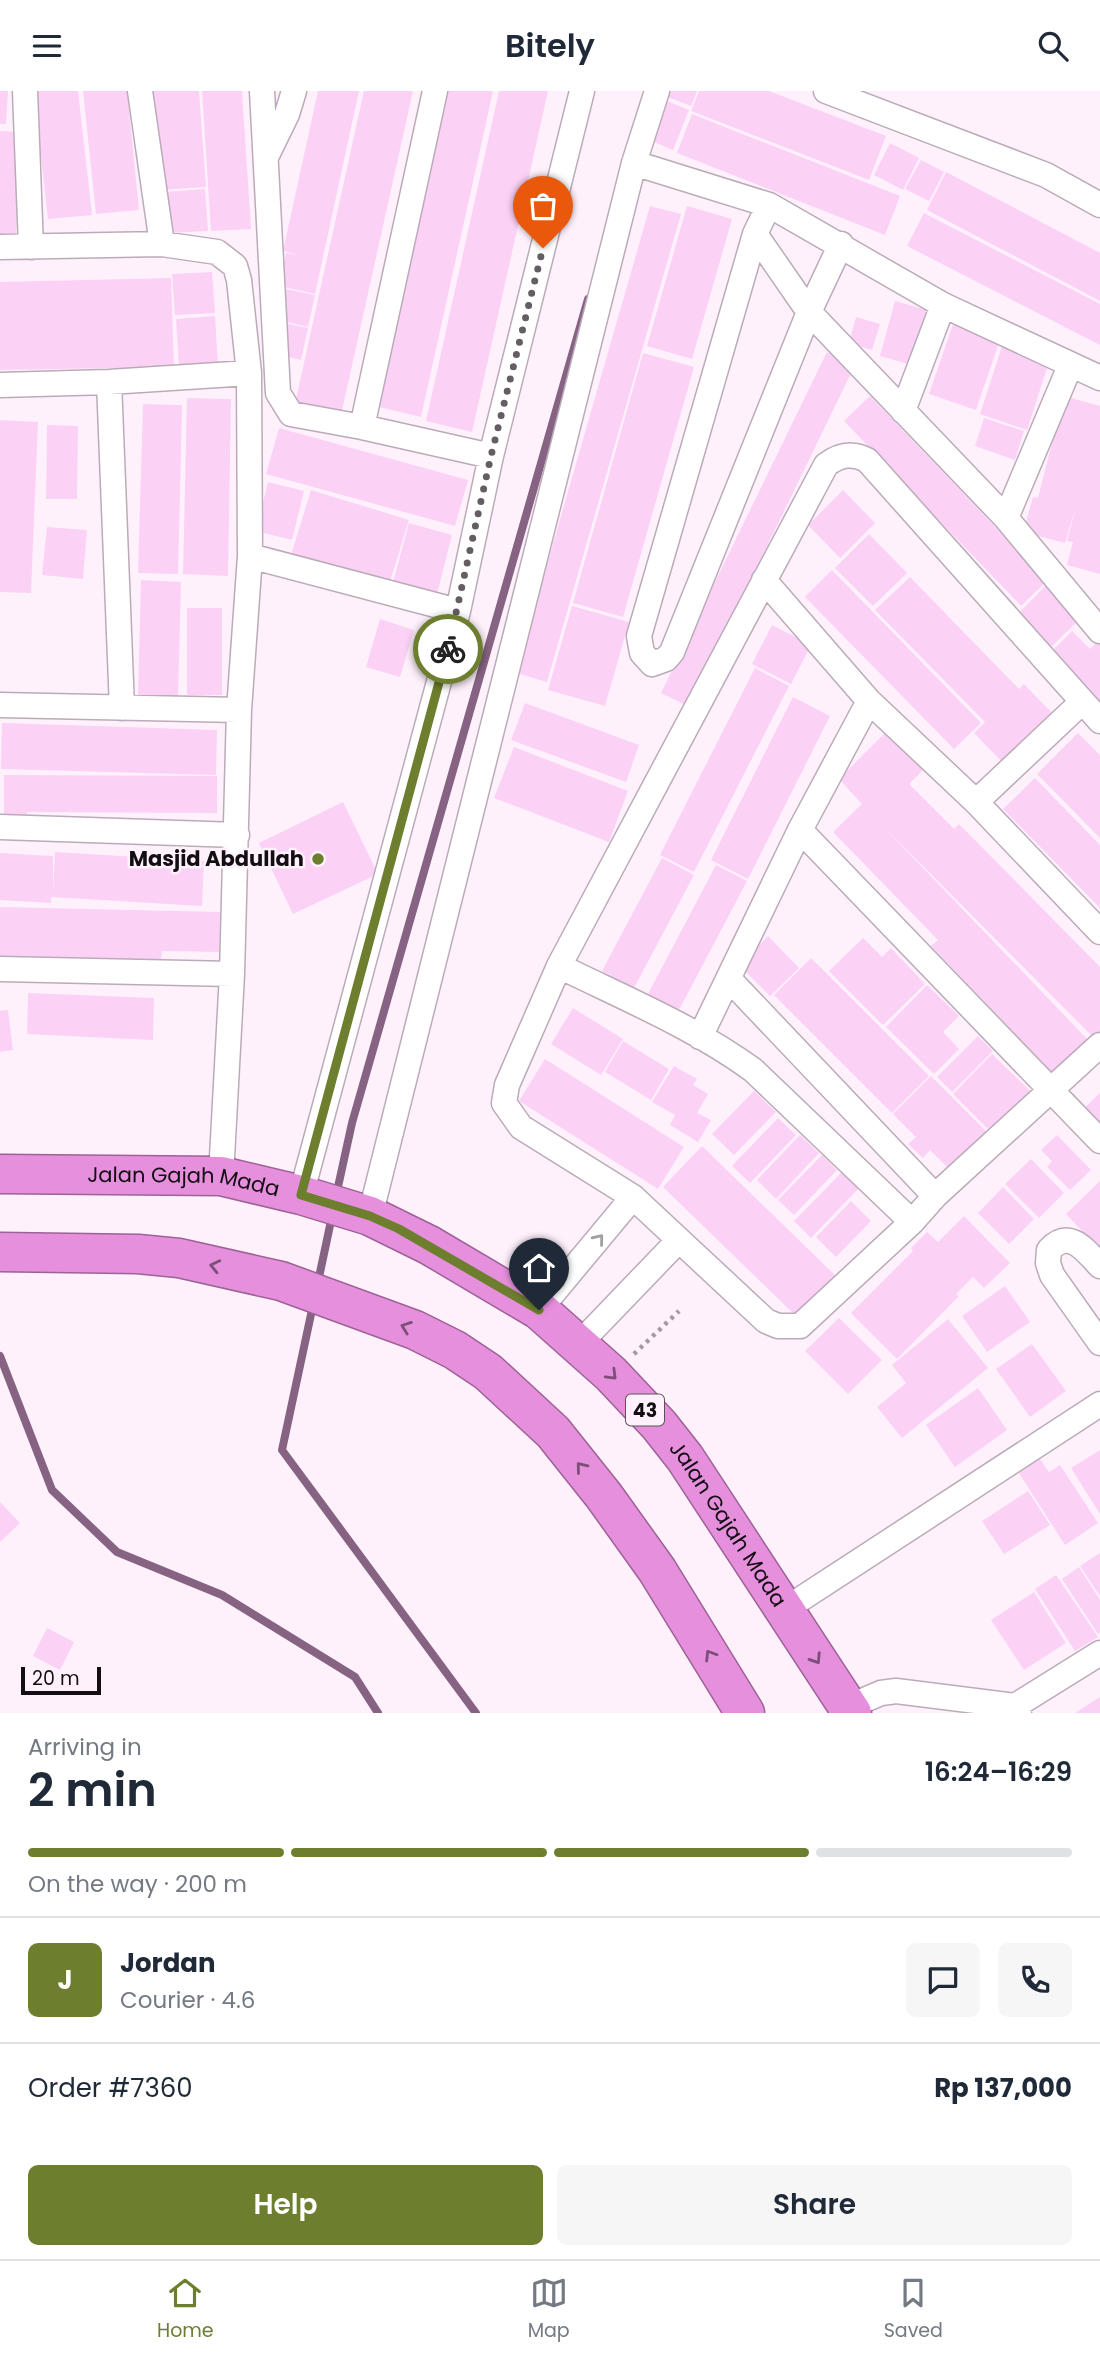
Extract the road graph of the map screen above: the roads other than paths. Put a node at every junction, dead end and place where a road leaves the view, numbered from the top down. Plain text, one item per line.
1 (25, 91) edge
2 (140, 91) edge
3 (262, 91) edge
4 (294, 91) edge
5 (435, 91) edge
6 (582, 91) edge
7 (657, 91) edge
8 (826, 91) edge
9 (265, 158) junction
10 (634, 163) junction
11 (769, 205) junction
12 (1100, 205) edge
13 (755, 235) junction
14 (162, 244) junction
15 (841, 244) junction
16 (0, 247) edge
17 (31, 247) junction
18 (943, 305) junction
19 (809, 312) junction
20 (1070, 366) junction
21 (248, 373) junction
22 (1100, 378) edge
23 (109, 382) junction
24 (0, 385) edge
25 (903, 411) junction
26 (362, 427) junction
27 (491, 456) junction
28 (1006, 518) junction
29 (250, 556) junction
30 (764, 580) junction
31 (458, 611) junction
32 (1100, 631) edge
33 (869, 701) junction
34 (1082, 702) junction
35 (0, 705) edge
36 (122, 708) junction
37 (239, 711) junction
38 (1100, 721) edge
39 (976, 802) junction
40 (0, 827) edge
41 (800, 830) junction
42 (237, 835) junction
43 (1100, 932) edge
44 (559, 966) junction
45 (0, 969) edge
46 (232, 974) junction
47 (729, 979) junction
48 (700, 1037) junction
49 (1100, 1045) edge
50 (1052, 1089) junction
51 (1100, 1141) edge
52 (0, 1174) edge
53 (221, 1176) junction
54 (305, 1196) junction
55 (935, 1196) junction
56 (633, 1197) junction
57 (360, 1212) junction
58 (912, 1222) junction
59 (679, 1240) junction
60 (0, 1252) edge
61 (1100, 1266) edge
62 (539, 1310) junction
63 (1100, 1343) edge
64 (579, 1344) junction
65 (1100, 1404) edge
66 (784, 1610) junction
67 (1100, 1653) edge
68 (1017, 1709) edge
69 (850, 1710) edge
70 (745, 1713) edge

1 - 17 street
2 - 14 street
3 - 9 street
4 - 9 street
5 - 26 street
6 - 27 street
7 - 10 street
8 - 12 street
9 - 26 street
10 - 11 street
10 - 57 street
11 - 13 street
11 - 15 street
13 - 19 street
13 - 19 street
14 - 17 street
14 - 21 street
15 - 18 street
15 - 19 street
16 - 17 street
18 - 20 street
18 - 25 street
19 - 25 street
20 - 22 street
20 - 28 street
21 - 23 street
21 - 29 street
23 - 24 street
23 - 36 street
25 - 28 street
26 - 27 street
27 - 31 street
28 - 32 street
29 - 31 street
29 - 37 street
30 - 33 street
30 - 34 street
30 - 44 street
31 - 54 street
33 - 39 street
33 - 41 street
34 - 38 street
34 - 39 street
35 - 36 street
36 - 37 street
37 - 42 street
39 - 43 street
40 - 42 street
41 - 47 street
41 - 50 street
42 - 46 street
44 - 48 street
44 - 56 street
45 - 46 street
46 - 53 street
47 - 48 street
47 - 55 street
48 - 58 street
49 - 50 street
50 - 51 street
50 - 55 street
52 - 53 highway, Jalan Gajah Mada / 43
53 - 54 highway, Jalan Gajah Mada / 43
54 - 57 highway, Jalan Gajah Mada / 43
55 - 58 street
56 - 59 street
62 -> 56 street
57 - 62 highway, Jalan Gajah Mada / 43
58 - 59 street
59 - 64 street
70 -> 60 highway
61 - 63 street
62 - 64 highway, Jalan Gajah Mada / 43
64 -> 66 highway, Jalan Gajah Mada / 43
65 - 66 street
66 -> 69 highway, Jalan Gajah Mada / 43
67 - 68 street
68 - 69 street

